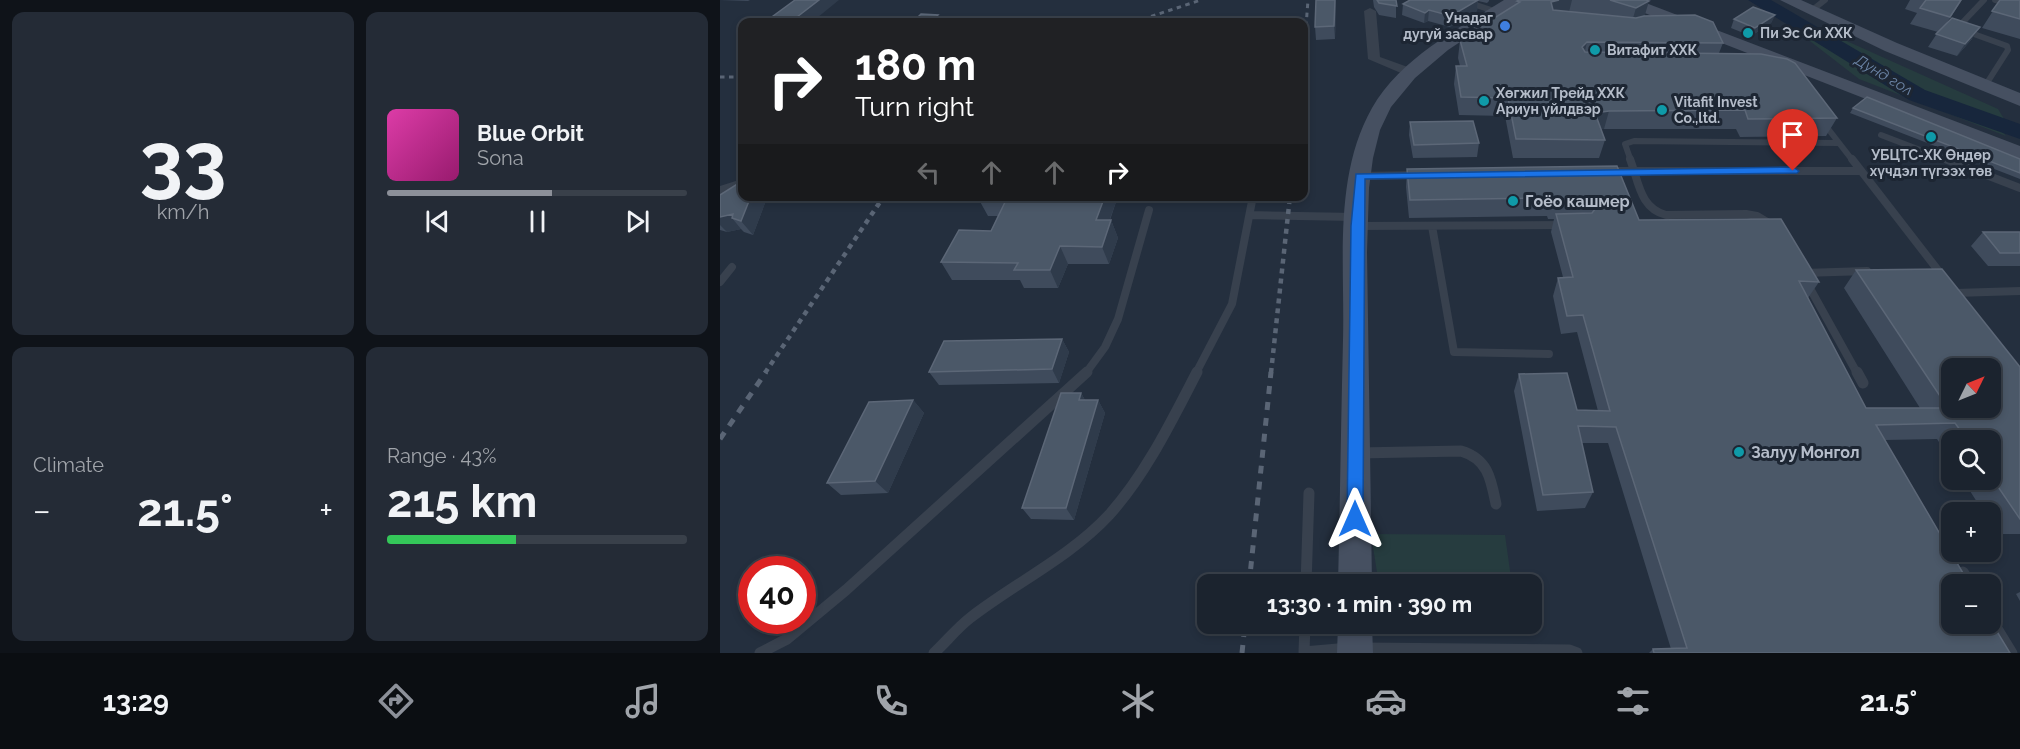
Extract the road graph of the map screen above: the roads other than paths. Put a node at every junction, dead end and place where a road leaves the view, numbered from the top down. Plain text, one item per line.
1 (1461, 0) edge
2 (1624, 0) edge
3 (1788, 0) edge
4 (1825, 0) edge
5 (1984, 0) edge
6 (1995, 0) edge
7 (1510, 3) edge
8 (2020, 4) edge
9 (1370, 11) dead end
10 (1811, 11) junction
11 (1412, 73) junction
12 (1986, 84) junction
13 (2020, 93) edge
14 (2020, 100) edge
15 (1818, 115) edge
16 (1881, 135) dead end
17 (1838, 143) junction
18 (2020, 153) edge
19 (1599, 171) edge
20 (1634, 171) junction
21 (1861, 171) junction
22 (1432, 175) edge
23 (1360, 176) junction
24 (738, 185) edge
25 (2020, 188) edge
26 (720, 191) edge
27 (1252, 201) edge
28 (1149, 210) dead end
29 (1250, 215) junction
30 (1357, 221) junction
31 (1572, 225) edge
32 (1432, 226) junction
33 (1776, 230) edge
34 (1796, 264) edge
35 (732, 267) dead end
36 (1926, 270) edge
37 (1938, 270) junction
38 (1881, 271) edge
39 (1801, 273) junction
40 (720, 282) edge
41 (2020, 291) edge
42 (1955, 293) junction
43 (1962, 302) edge
44 (1549, 354) dead end
45 (1863, 383) dead end
46 (1355, 453) junction
47 (1309, 493) dead end
48 (1496, 504) dead end
49 (1306, 574) edge
50 (1355, 574) edge
51 (1305, 634) edge
52 (2000, 634) edge
53 (1355, 642) edge
54 (1304, 652) edge
55 (760, 653) edge
56 (934, 653) edge
57 (1577, 653) edge
58 (2012, 653) edge

1 - 7 lane
2 - 18 street
3 - 10 street
4 - 10 lane
5 - 12 lane
6 - 8 lane
7 - 11 street
9 - 11 street
10 - 12 street
11 - 23 street
12 - 13 lane
12 - 14 street
15 - 17 lane
16 - 25 lane
17 - 20 lane
17 - 21 lane
19 - 20 lane
20 - 21 lane
20 - 33 lane
21 - 37 lane
22 - 23 lane
23 - 30 street
24 - 26 street
27 - 29 lane
28 - 55 lane
29 - 30 lane
29 - 56 lane
30 - 32 lane
30 - 46 street
31 - 32 lane
32 - 44 lane
34 - 39 lane
35 - 40 lane
36 - 37 lane
37 - 42 lane
38 - 39 lane
39 - 45 lane
41 - 42 lane
42 - 43 lane
46 - 48 lane
46 - 50 street
47 - 49 lane
51 - 54 lane
52 - 58 lane
53 - 54 lane
53 - 57 lane

